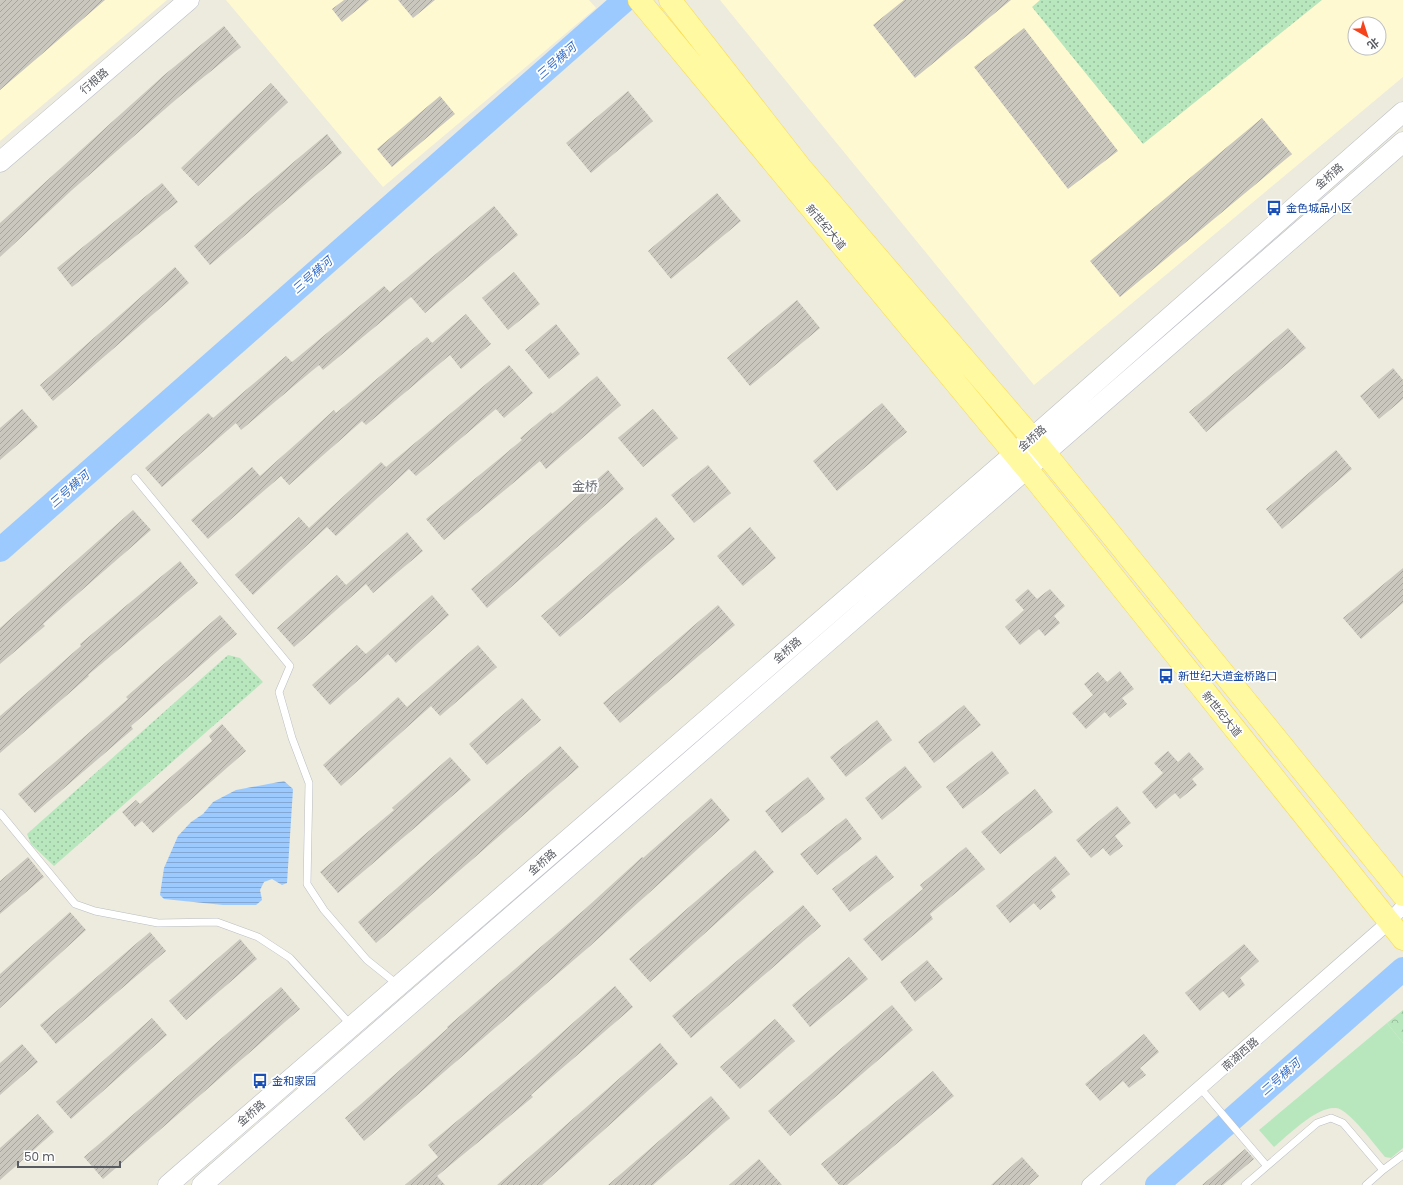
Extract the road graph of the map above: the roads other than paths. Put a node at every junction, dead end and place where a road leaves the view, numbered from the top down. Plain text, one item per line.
1 (189, 0) edge
2 (639, 0) edge
3 (670, 0) edge
4 (1403, 112) edge
5 (1403, 142) edge
6 (0, 162) edge
7 (1039, 445) junction
8 (1020, 462) junction
9 (134, 478) dead end
10 (0, 813) edge
11 (1403, 895) edge
12 (1396, 914) edge
13 (1403, 938) edge
14 (399, 986) junction
15 (352, 1026) junction
16 (1201, 1089) junction
17 (1403, 1155) edge
18 (1266, 1165) junction
19 (1383, 1170) junction
20 (168, 1185) edge
21 (202, 1185) edge
22 (1089, 1185) edge
23 (1245, 1185) edge
24 (1366, 1185) edge

1 - 6 street, 行根路
2 - 8 main road, 新世纪大道
3 - 7 main road, 新世纪大道
4 - 7 street, 金桥路
5 - 7 street, 金桥路
7 - 8 street, 金桥路
7 - 11 main road, 新世纪大道
8 - 12 main road, 新世纪大道
8 - 14 street, 金桥路
8 - 21 street, 金桥路
9 - 14 lane
10 - 15 lane
12 - 13 main road, 新世纪大道
12 - 16 street, 南湖西路
14 - 15 street, 金桥路
15 - 20 street, 金桥路
16 - 18 lane
16 - 22 street, 南湖西路
17 - 19 lane
18 - 19 lane
18 - 23 lane
19 - 24 lane

